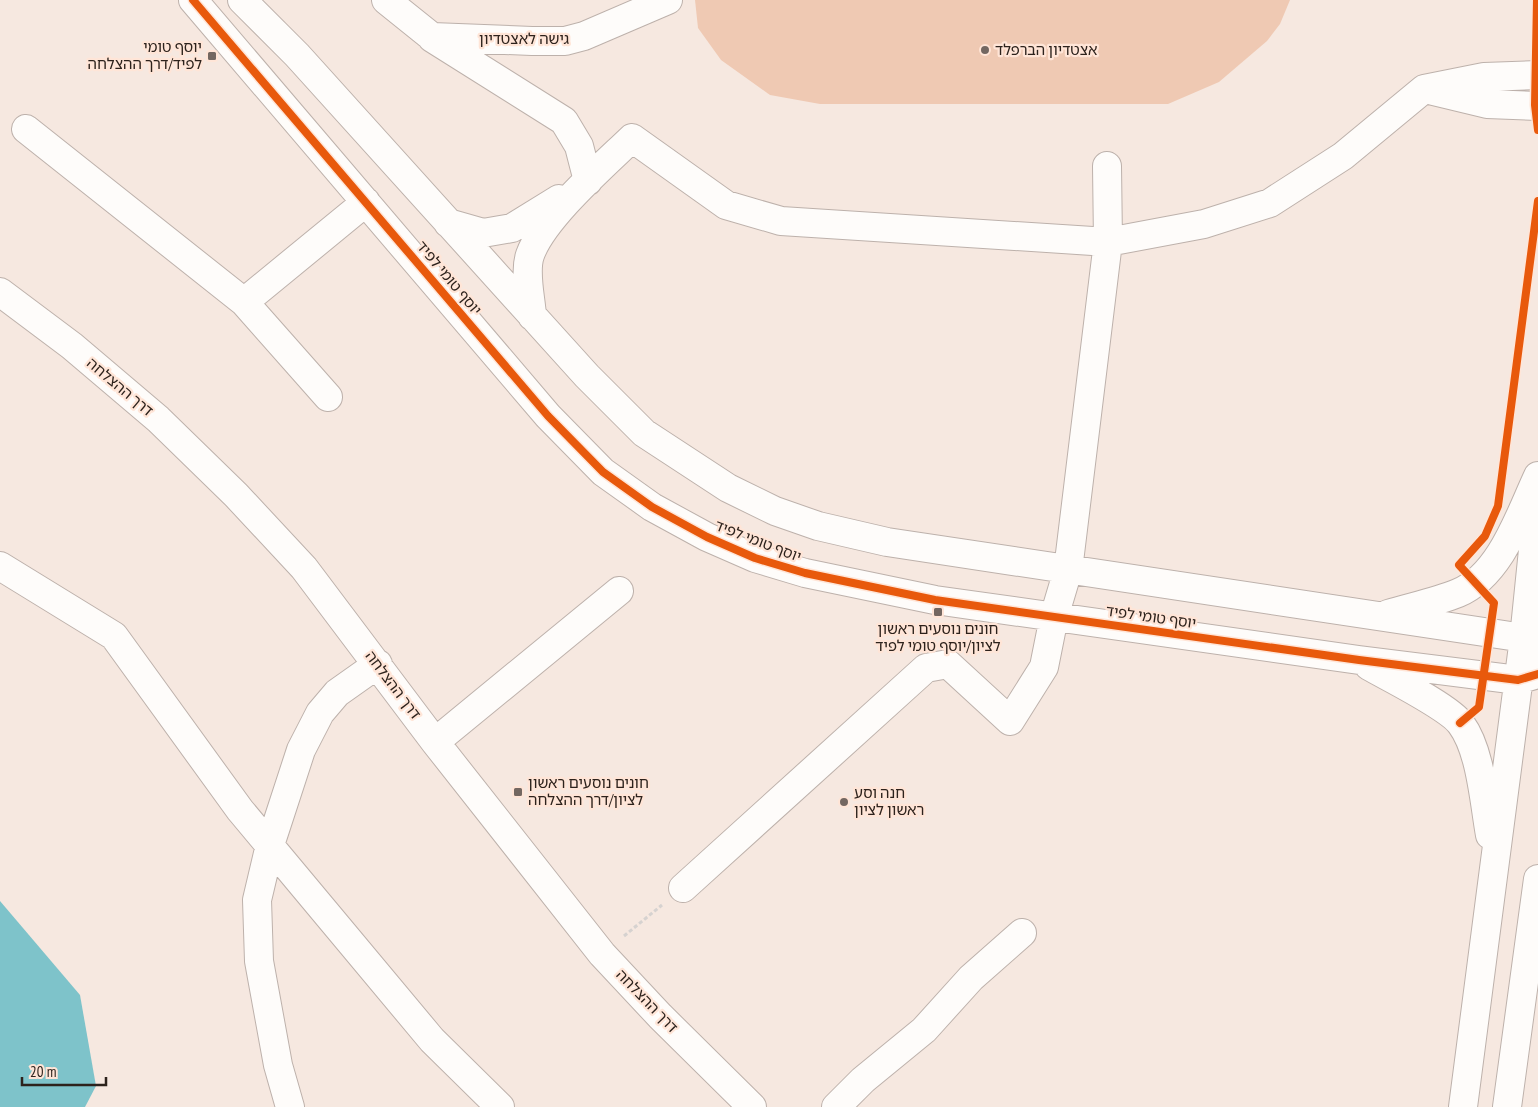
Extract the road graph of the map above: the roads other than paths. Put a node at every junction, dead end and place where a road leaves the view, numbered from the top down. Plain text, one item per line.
1 (193, 0) edge
2 (242, 0) edge
3 (386, 0) edge
4 (668, 0) edge
5 (432, 37) junction
6 (1538, 75) edge
7 (1424, 89) junction
8 (1538, 106) edge
9 (26, 129) dead end
10 (1107, 166) dead end
11 (588, 181) junction
12 (366, 202) junction
13 (448, 223) junction
14 (1108, 242) junction
15 (1, 292) edge
16 (244, 302) junction
17 (532, 316) junction
18 (328, 397) dead end
19 (1538, 476) edge
20 (1538, 501) edge
21 (0, 566) edge
22 (1068, 570) junction
23 (619, 591) dead end
24 (1054, 617) junction
25 (1380, 617) junction
26 (1531, 643) edge
27 (1359, 660) junction
28 (378, 664) junction
29 (1528, 677) edge
30 (435, 742) junction
31 (270, 845) junction
32 (1495, 858) junction
33 (1538, 879) edge
34 (683, 888) road end
35 (1022, 933) dead end
36 (290, 1107) edge
37 (500, 1107) edge
38 (752, 1107) edge
39 (836, 1107) edge
40 (1463, 1107) edge
41 (1507, 1107) edge

1 - 12 street, יוסף טומי לפיד
2 - 13 street
3 - 5 street
4 - 5 street, גישה לאצטדיון
5 - 11 street
6 - 7 street
7 - 8 street
7 - 14 street
9 - 16 street
10 - 14 street
11 - 13 street
11 - 14 street
11 - 17 street
12 - 16 street
12 - 24 street, יוסף טומי לפיד
13 - 17 street
14 - 22 street
15 - 28 street, דרך ההצלחה
16 - 18 street
17 - 22 street
19 - 25 street
20 - 26 street
21 - 31 street
22 - 24 street
22 - 25 street
23 - 30 street
24 - 27 street, יוסף טומי לפיד
24 - 34 street
25 - 26 street
26 - 29 street
27 - 29 street, יוסף טומי לפיד
27 - 32 street
28 - 30 street, דרך ההצלחה
28 - 31 street
29 - 32 street
30 - 38 street, דרך ההצלחה
31 - 36 street
31 - 37 street
32 - 40 street
33 - 41 street
35 - 39 street

